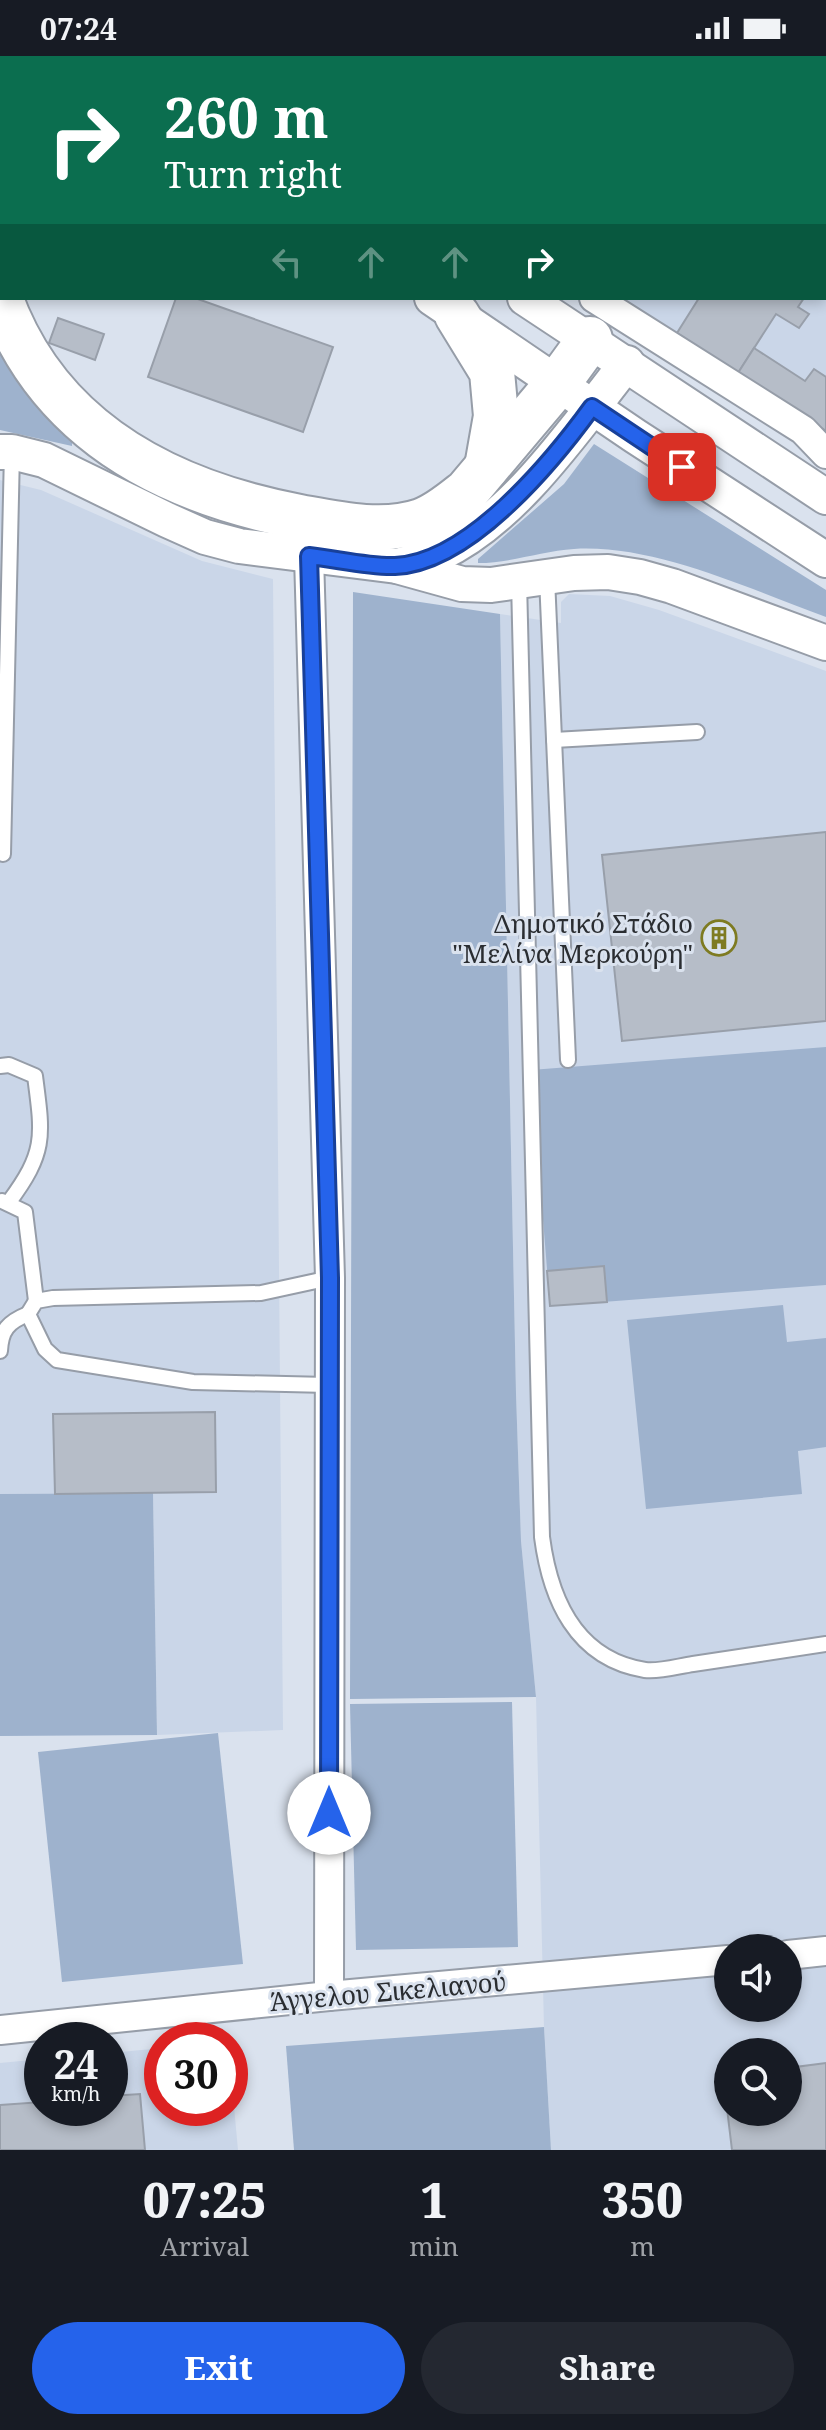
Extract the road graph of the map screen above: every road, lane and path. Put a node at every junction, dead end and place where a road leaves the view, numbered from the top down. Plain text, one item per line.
1 (1, 300) edge
2 (531, 300) edge
3 (445, 307) edge
4 (592, 319) edge
5 (627, 363) junction
6 (575, 395) junction
7 (6, 452) edge
8 (826, 454) edge
9 (487, 467) junction
10 (826, 497) edge
11 (309, 556) junction
12 (826, 560) edge
13 (397, 566) junction
14 (533, 580) junction
15 (826, 643) edge
16 (697, 732) dead end
17 (554, 740) junction
18 (3, 854) dead end
19 (568, 1060) dead end
20 (0, 1066) edge
21 (4, 1202) edge
22 (330, 1278) junction
23 (36, 1301) junction
24 (28, 1314) junction
25 (0, 1351) edge
26 (328, 1385) junction
27 (826, 1644) edge
28 (826, 1951) edge
29 (802, 1954) edge
30 (714, 1961) edge
31 (329, 1996) junction
32 (0, 2030) edge

1 - 9 highway
2 - 4 street
3 - 6 street
3 - 9 highway
4 - 5 street
4 - 6 highway
4 - 8 street
5 - 6 street
5 - 10 street
6 - 9 highway
6 - 12 street
6 - 13 street
7 - 11 street
7 - 18 lane
11 - 13 street
11 - 22 street
13 - 14 street
14 - 15 street
14 - 17 lane
14 - 27 lane
16 - 17 lane
17 - 19 lane
20 - 21 lane
21 - 23 lane
22 - 23 lane
22 - 26 street
23 - 24 lane
24 - 25 lane
24 - 26 lane
26 - 31 street
28 - 29 street
30 - 31 street, Άγγελου Σικελιανού
31 - 32 street, Άγγελου Σικελιανού

